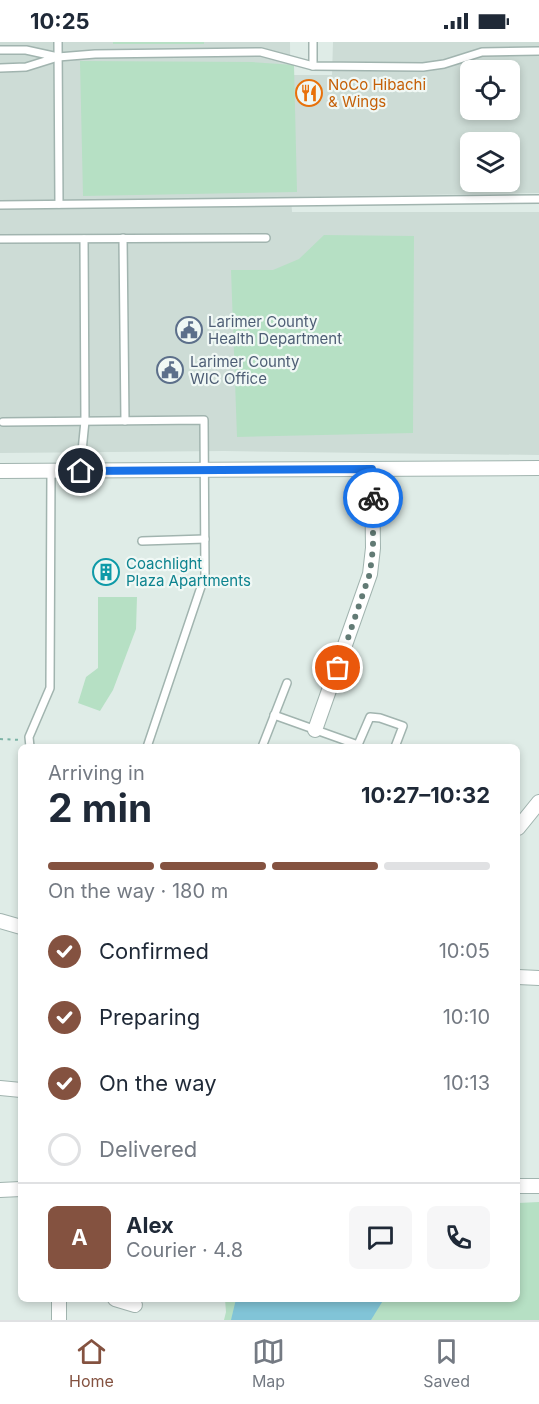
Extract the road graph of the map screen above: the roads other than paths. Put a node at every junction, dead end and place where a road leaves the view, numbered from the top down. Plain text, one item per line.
1 (58, 42) edge
2 (313, 42) edge
3 (0, 50) edge
4 (539, 51) edge
5 (58, 57) junction
6 (313, 66) junction
7 (0, 68) edge
8 (539, 199) edge
9 (59, 204) junction
10 (0, 205) edge
11 (84, 238) junction
12 (123, 238) junction
13 (266, 238) dead end
14 (0, 239) edge
15 (85, 421) junction
16 (125, 421) junction
17 (3, 422) dead end
18 (539, 468) edge
19 (372, 469) junction
20 (205, 470) junction
21 (0, 471) edge
22 (51, 471) junction
23 (81, 471) junction
24 (205, 539) junction
25 (142, 541) dead end
26 (286, 683) dead end
27 (274, 716) junction
28 (315, 730) junction
29 (30, 744) edge
30 (148, 744) edge
31 (263, 744) edge
32 (353, 744) edge
33 (359, 744) edge
34 (396, 744) edge
35 (539, 802) edge
36 (520, 826) edge
37 (0, 921) edge
38 (18, 926) edge
39 (520, 977) edge
40 (539, 978) edge
41 (0, 1088) edge
42 (18, 1090) edge
43 (520, 1186) edge
44 (539, 1186) edge
45 (18, 1189) edge
46 (0, 1190) edge
47 (59, 1302) edge
48 (125, 1302) edge
49 (135, 1305) dead end
50 (59, 1320) edge

1 - 5 lane
2 - 6 lane
3 - 5 lane
4 - 6 lane
5 - 6 lane
5 - 7 lane
5 - 9 lane
8 - 9 lane
9 - 10 lane
11 - 12 lane
11 - 14 lane
11 - 15 lane
12 - 13 lane
12 - 16 lane
15 - 16 lane
15 - 17 lane
15 - 23 lane
16 - 20 lane
18 - 19 street
19 - 20 street
19 - 28 street
20 - 23 street
20 - 24 lane
21 - 22 street
22 - 23 street
22 - 29 lane
24 - 25 lane
24 - 30 lane
26 - 27 lane
27 - 28 lane
27 - 31 lane
28 - 32 lane
33 - 34 lane
35 - 36 street
37 - 38 street
39 - 40 street
41 - 42 street
43 - 44 street
45 - 46 street
47 - 50 street
48 - 49 street

